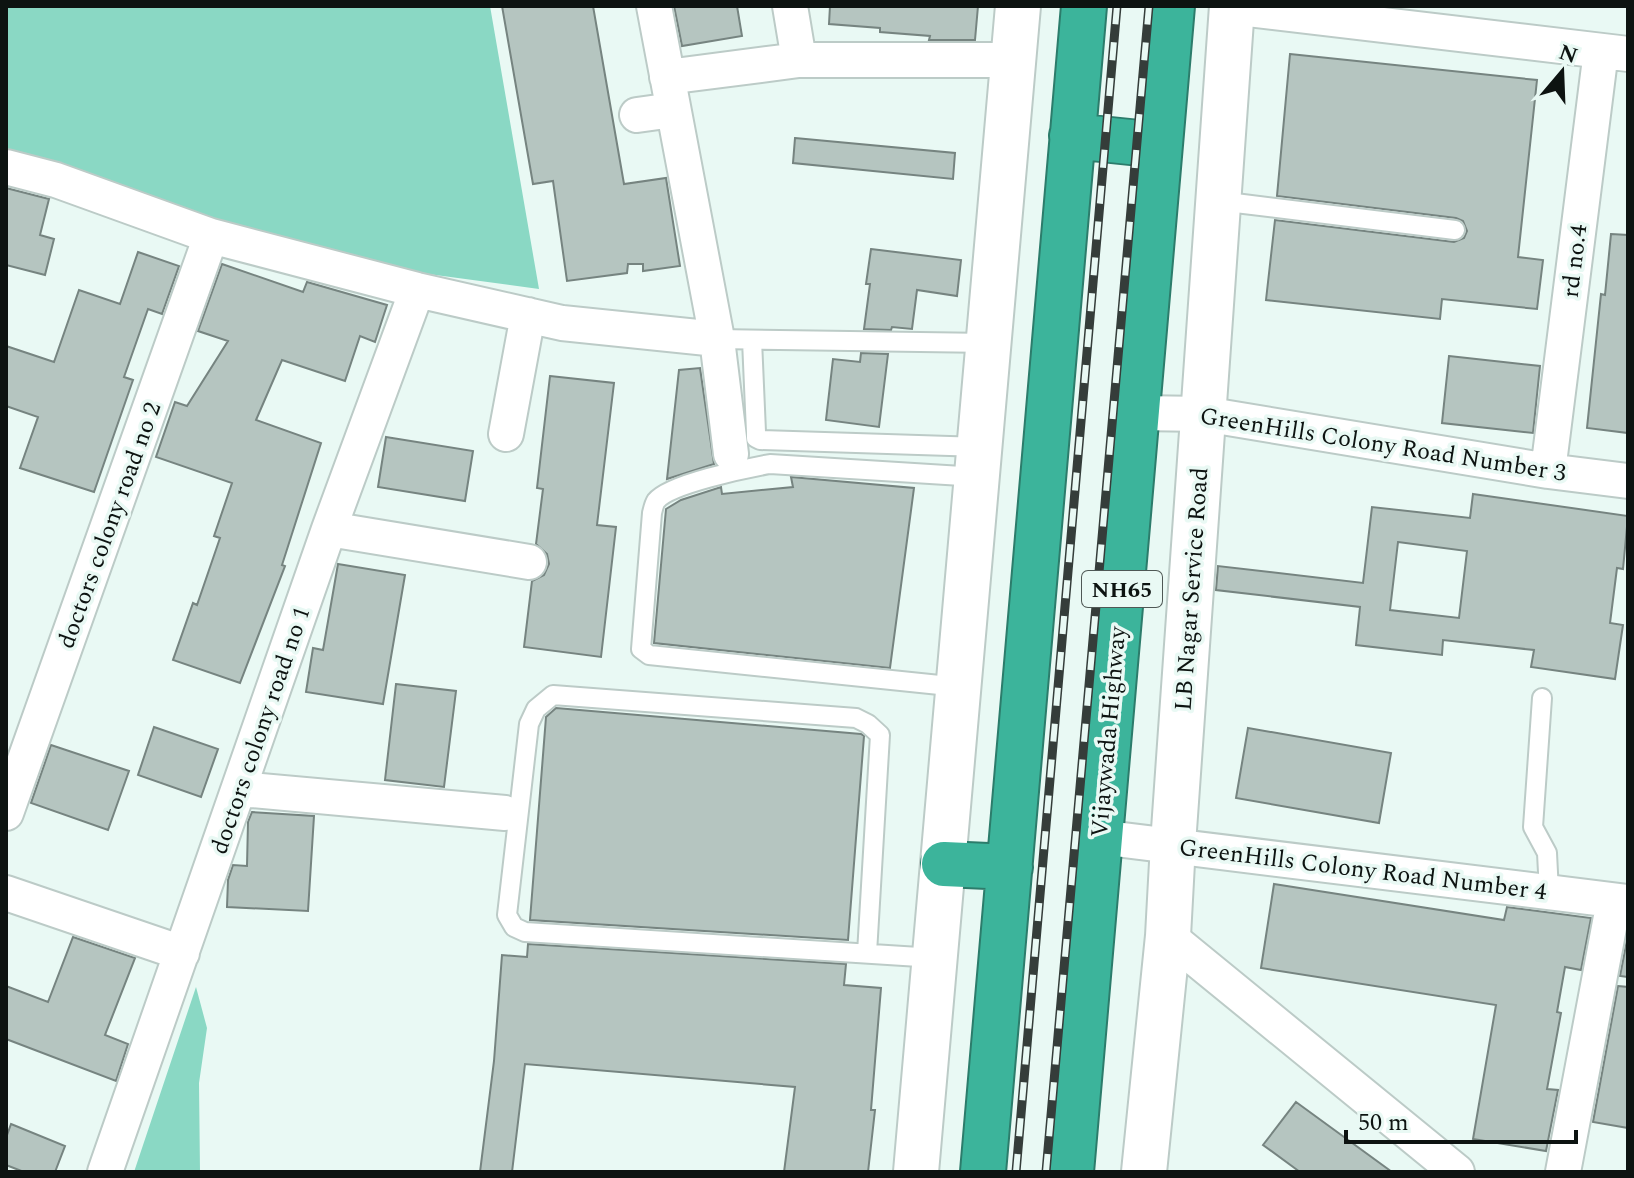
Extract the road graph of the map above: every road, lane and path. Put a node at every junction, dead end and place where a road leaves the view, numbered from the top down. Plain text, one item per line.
1 (654, 6) edge
2 (790, 6) edge
3 (1018, 6) edge
4 (1084, 6) edge
5 (1172, 6) edge
6 (1232, 7) edge
7 (1614, 52) edge
8 (799, 60) junction
9 (1014, 60) junction
10 (670, 93) junction
11 (636, 106) dead end
12 (1072, 136) junction
13 (1159, 145) junction
14 (6, 167) edge
15 (1219, 201) junction
16 (1455, 230) dead end
17 (211, 236) junction
18 (417, 290) junction
19 (528, 315) junction
20 (717, 339) junction
21 (752, 340) junction
22 (990, 343) junction
23 (1138, 413) junction
24 (1204, 414) junction
25 (506, 434) dead end
26 (979, 462) junction
27 (733, 463) junction
28 (1548, 471) junction
29 (1628, 481) edge
30 (329, 529) junction
31 (529, 562) dead end
32 (959, 687) junction
33 (1542, 698) dead end
34 (240, 789) junction
35 (6, 813) edge
36 (505, 813) dead end
37 (1099, 837) junction
38 (1173, 844) junction
39 (944, 864) junction
40 (1010, 867) junction
41 (1549, 892) junction
42 (6, 893) edge
43 (1621, 901) edge
44 (1168, 936) junction
45 (182, 953) junction
46 (867, 953) junction
47 (935, 958) junction
48 (105, 1172) edge
49 (916, 1172) edge
50 (983, 1172) edge
51 (1071, 1172) edge
52 (1144, 1172) edge
53 (1457, 1172) edge
54 (1563, 1172) edge

1 - 10 street
2 - 8 street
3 - 9 street
4 - 12 highway
5 - 13 highway, Vijaywada Highway / NH65
6 - 7 street
6 - 15 street, LB Nagar Service Road
7 - 28 street, rd no.4
8 - 9 street
8 - 10 street
9 - 22 street
10 - 11 street
10 - 20 street
12 - 13 highway
12 - 40 highway
13 - 23 highway, Vijaywada Highway / NH65
14 - 17 street
15 - 16 lane
15 - 24 street, LB Nagar Service Road
17 - 18 street
17 - 35 street, doctors colony road no 2
18 - 19 street
18 - 30 street, doctors colony road no 1
19 - 20 street
19 - 25 street
20 - 21 lane
20 - 27 street
21 - 22 lane
21 - 26 lane
22 - 26 street
23 - 24 street, GreenHills Colony Road Number 3
23 - 37 highway, Vijaywada Highway / NH65
24 - 28 street, GreenHills Colony Road Number 3
24 - 38 street, LB Nagar Service Road
26 - 27 lane
26 - 32 street
27 - 32 lane
28 - 29 street, GreenHills Colony Road Number 3
30 - 31 street
30 - 34 street, doctors colony road no 1
32 - 39 street
33 - 41 lane
34 - 36 street
34 - 45 street, doctors colony road no 1
37 - 38 street, GreenHills Colony Road Number 4
37 - 51 highway, Vijaywada Highway / NH65
38 - 41 street, GreenHills Colony Road Number 4
38 - 44 street, LB Nagar Service Road
39 - 40 highway
39 - 47 street
40 - 50 highway
41 - 43 street, GreenHills Colony Road Number 4
42 - 45 street
43 - 54 street
44 - 52 street, LB Nagar Service Road
44 - 53 street
45 - 48 street, doctors colony road no 1
46 - 46 lane
46 - 47 lane
47 - 49 street

